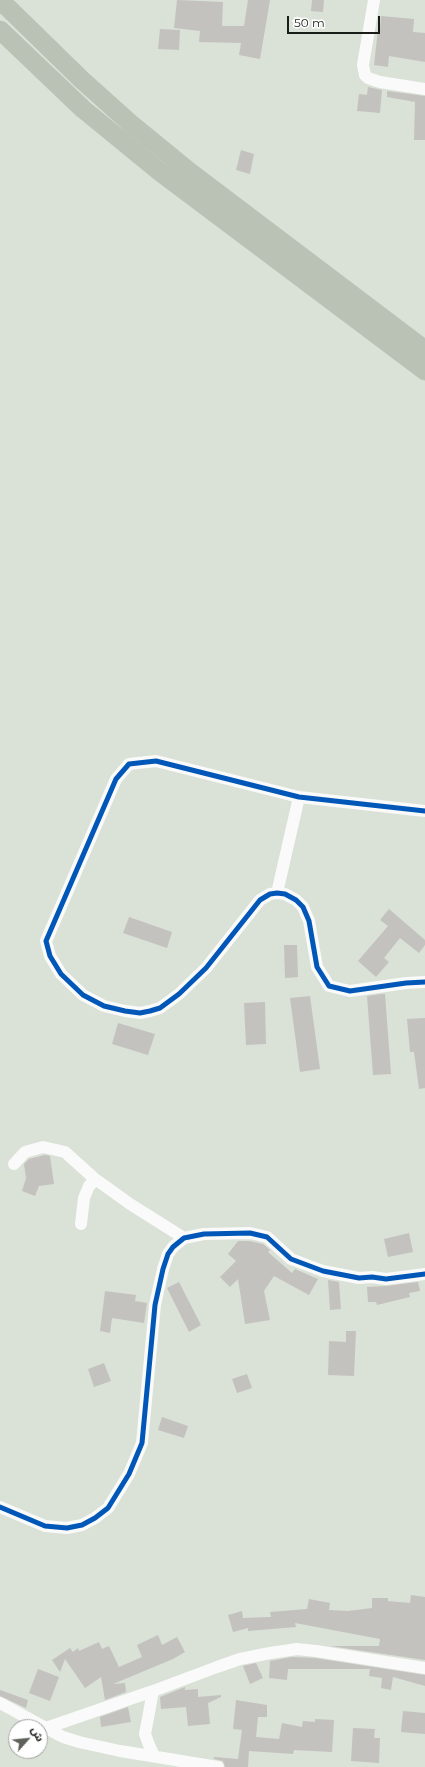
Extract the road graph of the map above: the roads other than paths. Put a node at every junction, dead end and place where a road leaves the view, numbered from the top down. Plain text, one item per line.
1 (0, 0) edge
2 (374, 0) edge
3 (0, 30) edge
4 (425, 89) edge
5 (425, 350) edge
6 (425, 371) edge
7 (299, 797) junction
8 (425, 811) edge
9 (277, 892) junction
10 (425, 982) edge
11 (14, 1164) dead end
12 (96, 1180) junction
13 (81, 1224) dead end
14 (184, 1238) junction
15 (425, 1274) edge
16 (0, 1507) edge
17 (425, 1668) edge
18 (153, 1691) junction
19 (0, 1703) edge
20 (29, 1719) edge
21 (48, 1727) edge
22 (48, 1729) edge
23 (154, 1756) junction
24 (218, 1767) edge

1 - 5 highway
2 - 4 street
3 - 6 highway
7 - 8 street
7 - 9 street
7 - 9 street
9 - 10 street
11 - 12 street
12 - 13 street
12 - 14 street
14 - 15 street
14 - 16 street
17 - 18 street
18 - 21 street
18 - 23 street
19 - 20 street
22 - 23 street
23 - 24 street

